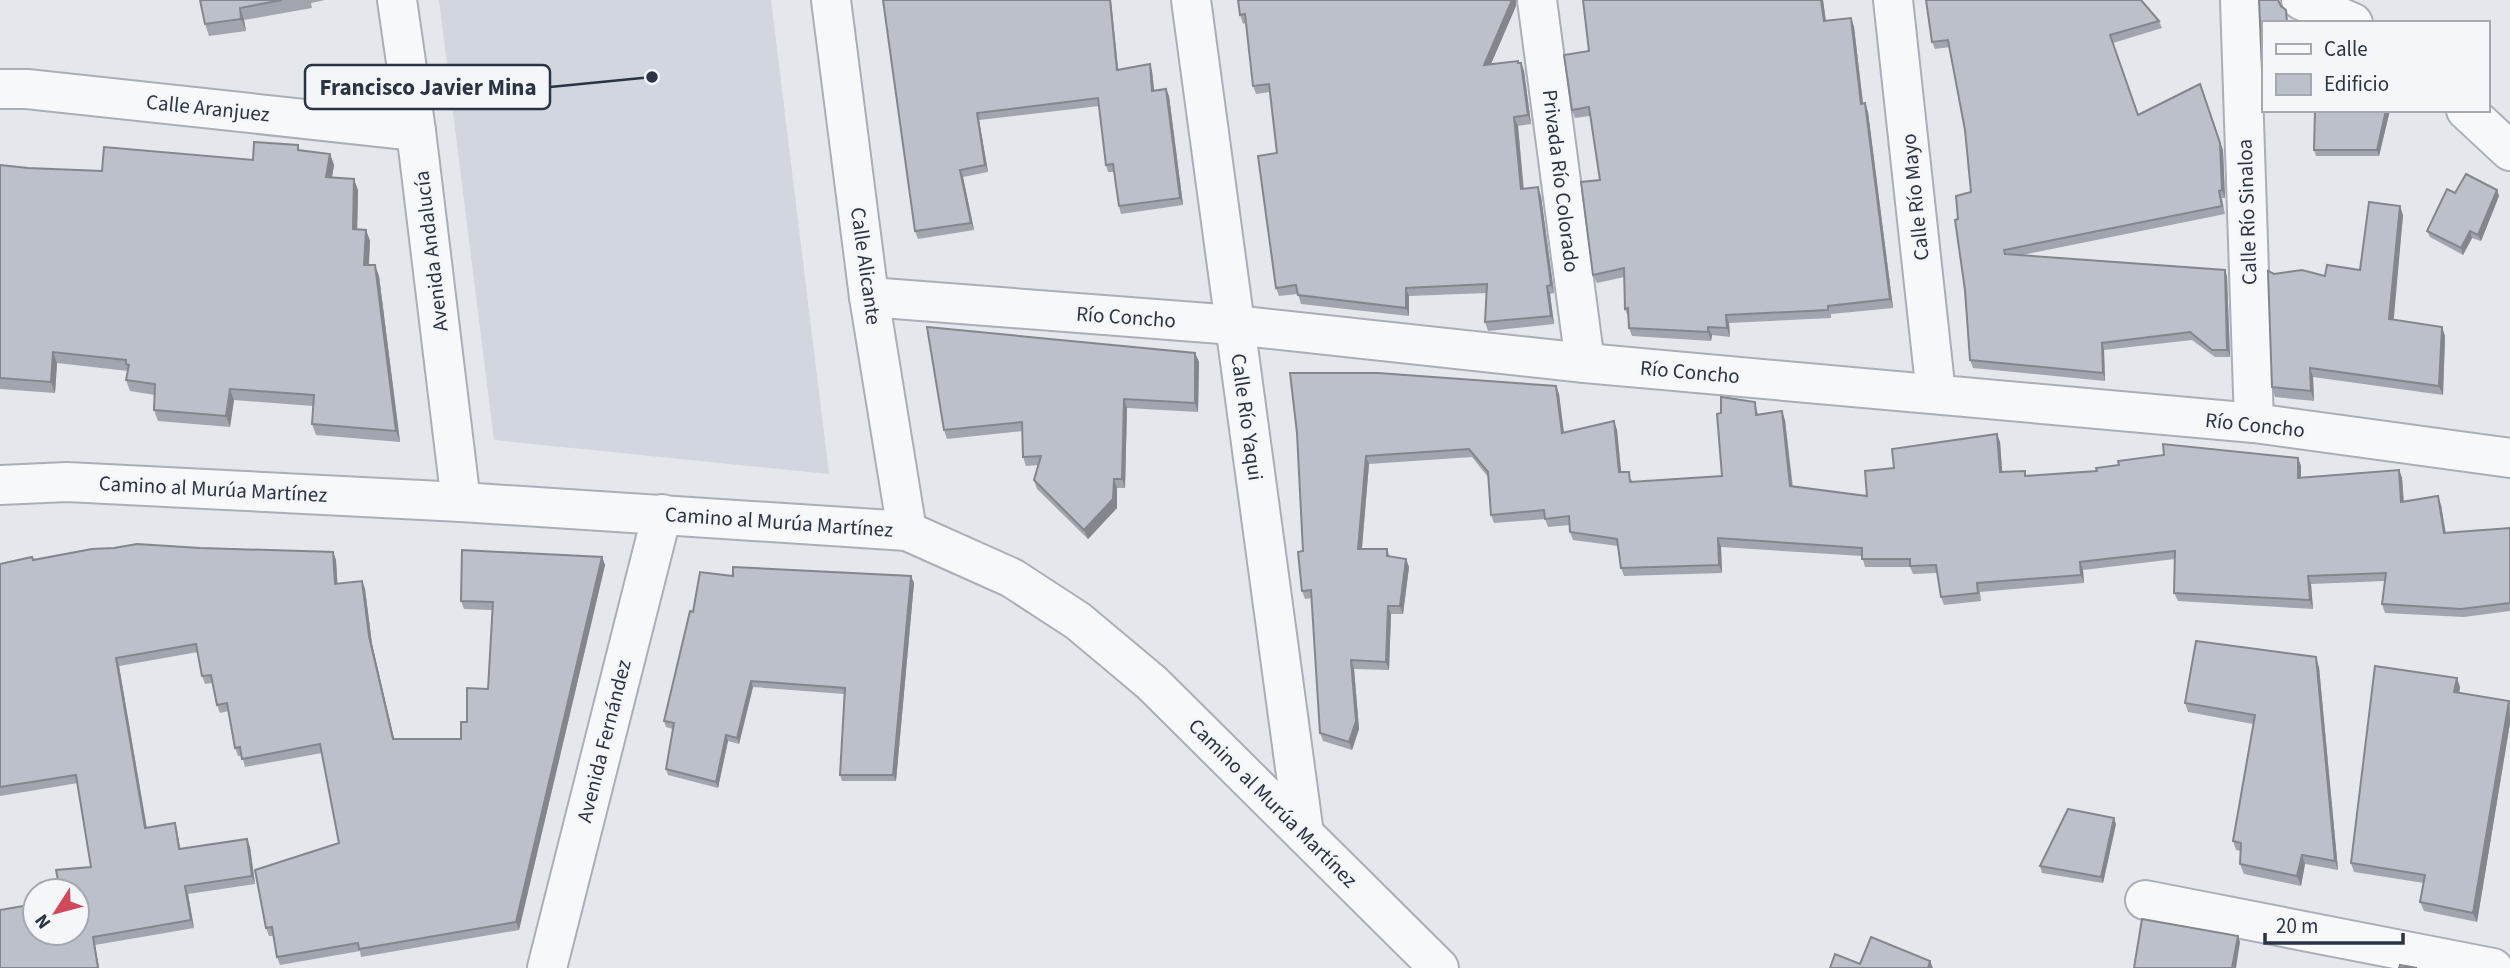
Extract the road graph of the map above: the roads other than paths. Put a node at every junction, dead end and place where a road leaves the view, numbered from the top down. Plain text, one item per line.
1 (397, 0) edge
2 (831, 0) edge
3 (1191, 0) edge
4 (1537, 0) edge
5 (1893, 0) edge
6 (2240, 0) edge
7 (2301, 0) edge
8 (2348, 21) edge
9 (0, 89) edge
10 (2468, 112) edge
11 (416, 131) junction
12 (2510, 151) edge
13 (869, 297) junction
14 (1234, 325) junction
15 (1585, 363) junction
16 (1936, 394) junction
17 (2254, 424) junction
18 (2510, 458) edge
19 (0, 485) edge
20 (461, 502) junction
21 (662, 514) junction
22 (907, 531) junction
23 (1304, 834) junction
24 (2145, 900) dead end
25 (547, 968) edge
26 (1439, 968) edge
27 (2493, 968) edge

1 - 11 street, Avenida Andalucía
2 - 13 street, Calle Alicante
3 - 14 street, Calle Río Yaqui
4 - 15 street, Privada Río Colorado
5 - 16 street, Calle Río Mayo
6 - 17 street, Calle Río Sinaloa
7 - 8 street
9 - 11 street, Calle Aranjuez
10 - 12 street
11 - 20 street, Avenida Andalucía
13 - 14 street, Río Concho
13 - 22 street, Calle Alicante
14 - 15 street, Río Concho
14 - 23 street, Calle Río Yaqui
15 - 16 street, Río Concho
16 - 17 street, Río Concho
17 - 18 street, Río Concho
19 - 20 street, Camino al Murúa Martínez
20 - 21 street, Camino al Murúa Martínez
21 - 22 street, Camino al Murúa Martínez
21 - 25 street, Avenida Fernández
22 - 23 street, Camino al Murúa Martínez
23 - 26 street, Camino al Murúa Martínez
24 - 27 street

